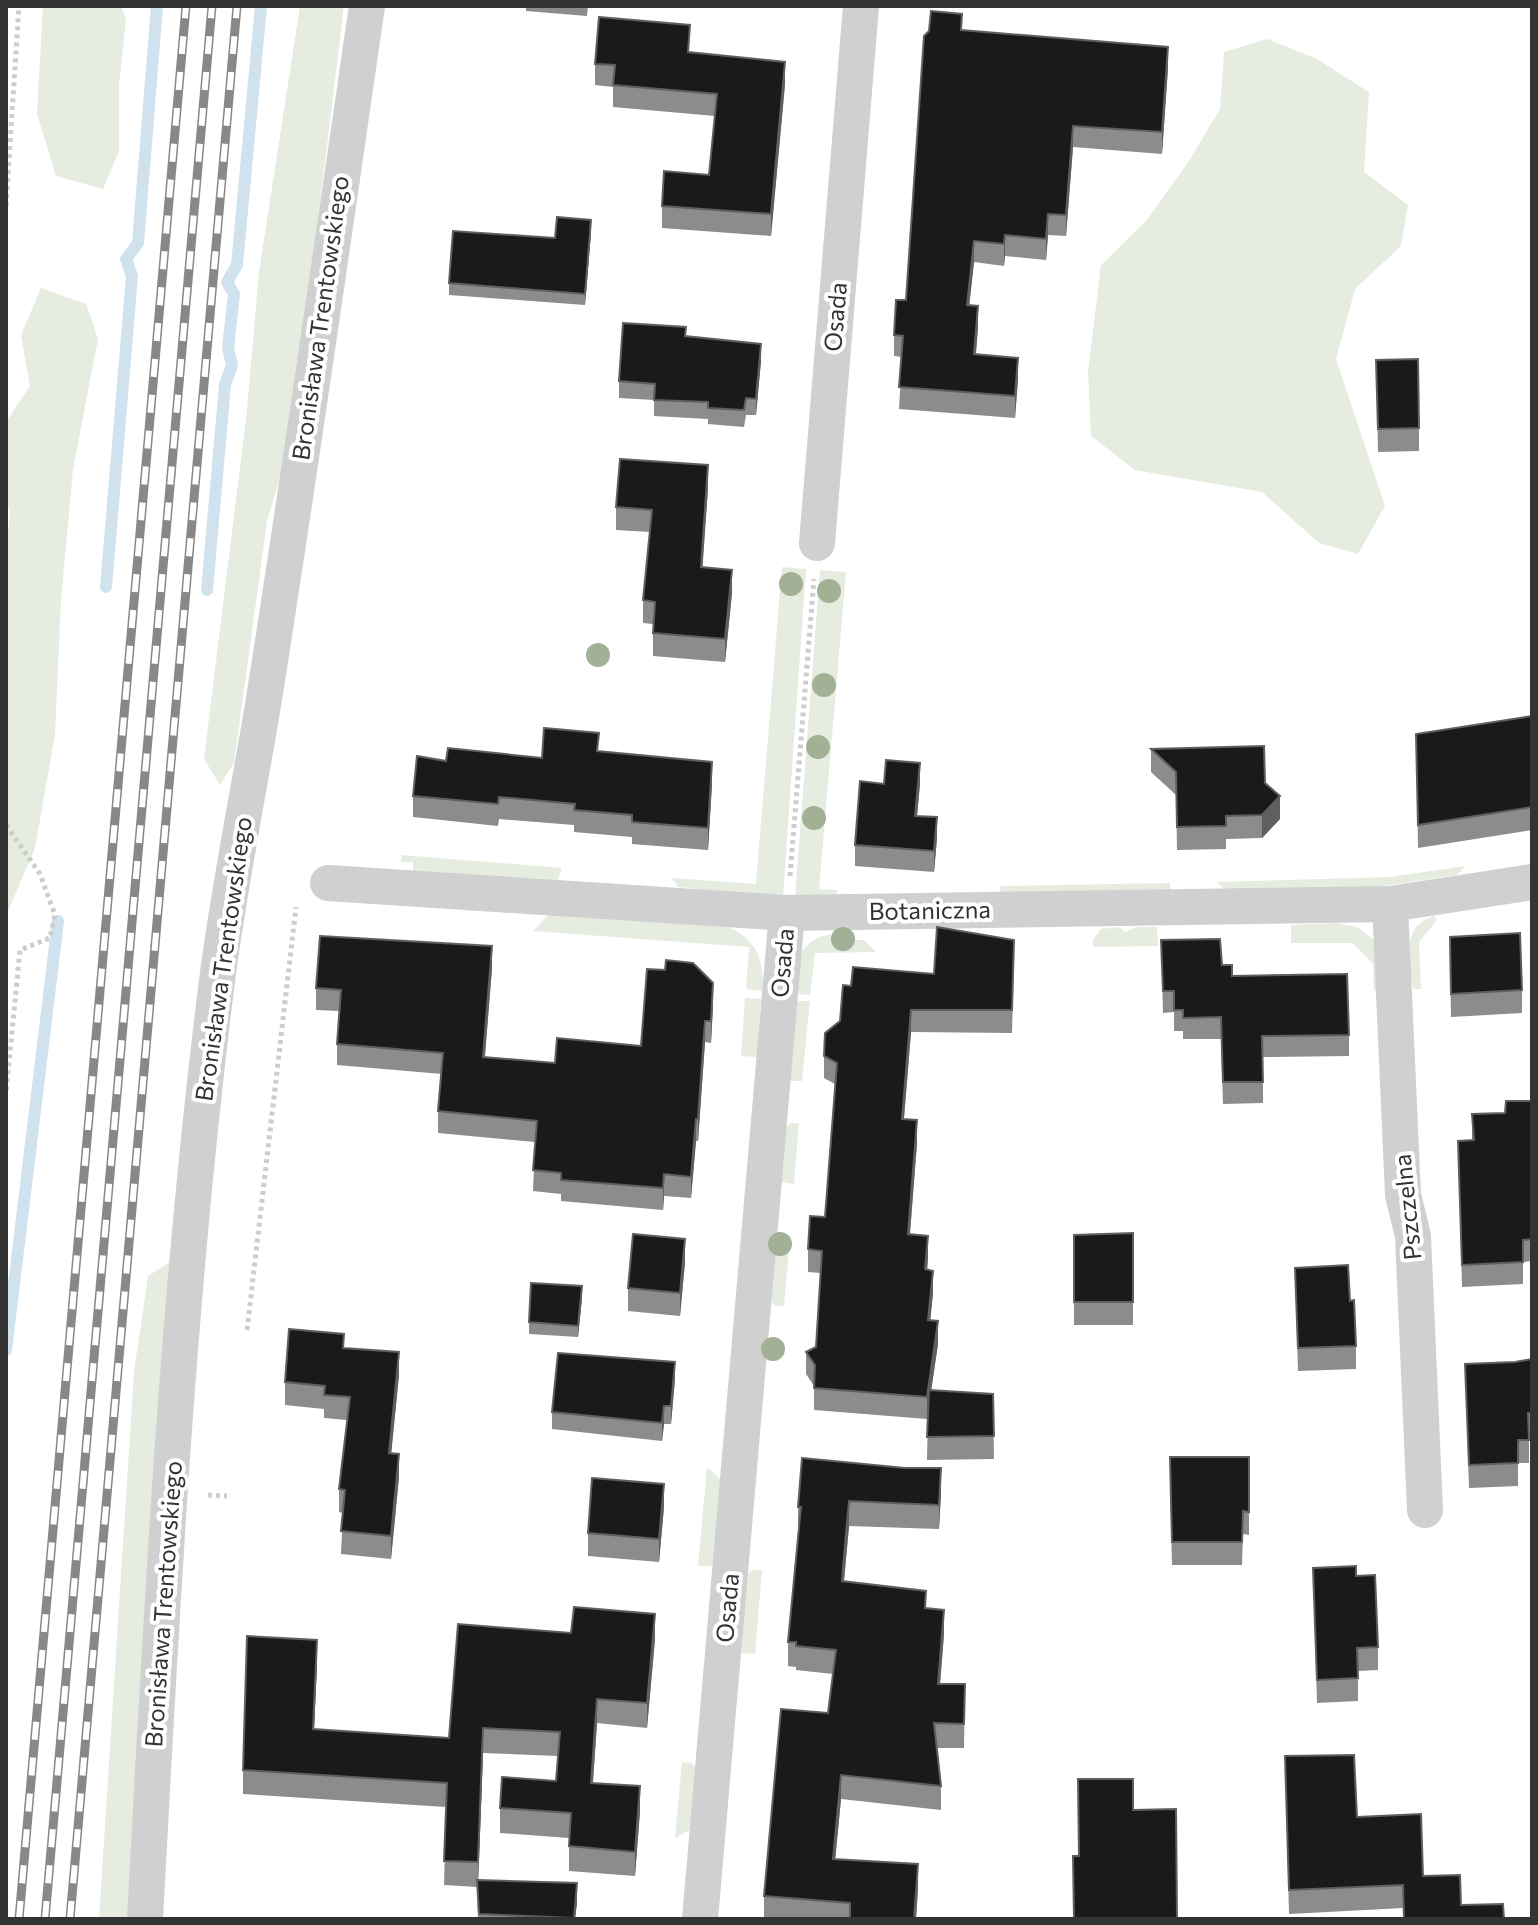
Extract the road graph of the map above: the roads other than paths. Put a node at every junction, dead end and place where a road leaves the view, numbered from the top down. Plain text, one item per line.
1 (367, 6) edge
2 (861, 6) edge
3 (817, 543) road end
4 (1532, 882) edge
5 (328, 883) road end
6 (1390, 904) junction
7 (787, 913) junction
8 (1425, 1510) dead end
9 (145, 1919) edge
10 (700, 1919) edge

1 - 9 street, Bronisława Trentowskiego
2 - 3 street, Osada
4 - 6 street, Botaniczna
5 - 7 street, Botaniczna
6 - 7 street, Botaniczna
6 - 8 street, Pszczelna
7 - 10 street, Osada

